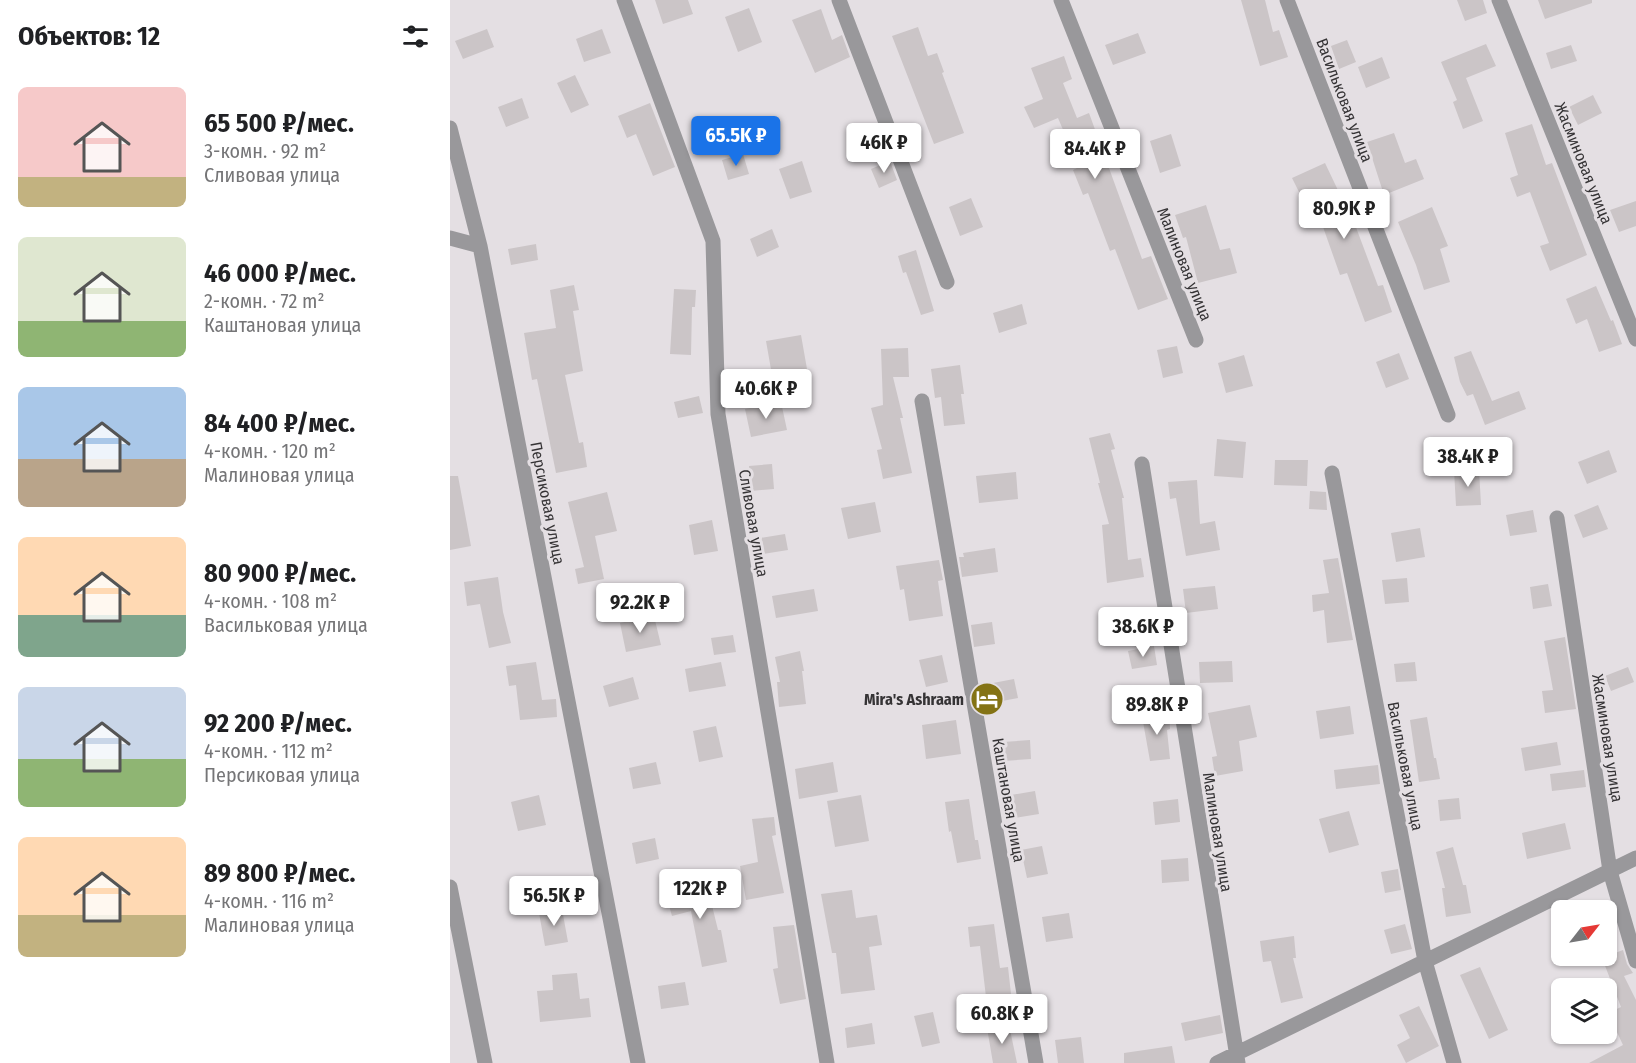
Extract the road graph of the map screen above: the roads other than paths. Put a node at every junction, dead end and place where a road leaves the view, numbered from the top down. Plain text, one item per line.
1 (624, 0) edge
2 (839, 0) edge
3 (1061, 0) edge
4 (1287, 0) edge
5 (1499, 0) edge
6 (450, 128) edge
7 (450, 238) edge
8 (480, 246) junction
9 (947, 282) dead end
10 (1636, 339) edge
11 (1196, 340) dead end
12 (922, 401) dead end
13 (1448, 415) dead end
14 (1143, 464) dead end
15 (1332, 473) dead end
16 (1557, 518) dead end
17 (1636, 858) edge
18 (1611, 871) junction
19 (450, 886) edge
20 (1425, 961) junction
21 (1636, 961) edge
22 (1236, 1059) edge
23 (485, 1063) edge
24 (638, 1063) edge
25 (827, 1063) edge
26 (1036, 1063) edge
27 (1217, 1063) edge
28 (1454, 1063) edge

1 - 25 street, Сливовая улица
2 - 9 street
3 - 11 street, Малиновая улица
4 - 13 street, Васильковая улица
5 - 10 street, Жасминовая улица
6 - 8 street, Персиковая улица
7 - 8 street
8 - 24 street, Персиковая улица
12 - 26 street, Каштановая улица
14 - 22 street, Малиновая улица
15 - 20 street, Васильковая улица
16 - 18 street, Жасминовая улица
17 - 18 street
18 - 20 street
18 - 21 street, Жасминовая улица
19 - 23 street
20 - 22 street
20 - 28 street, Васильковая улица
22 - 27 street

